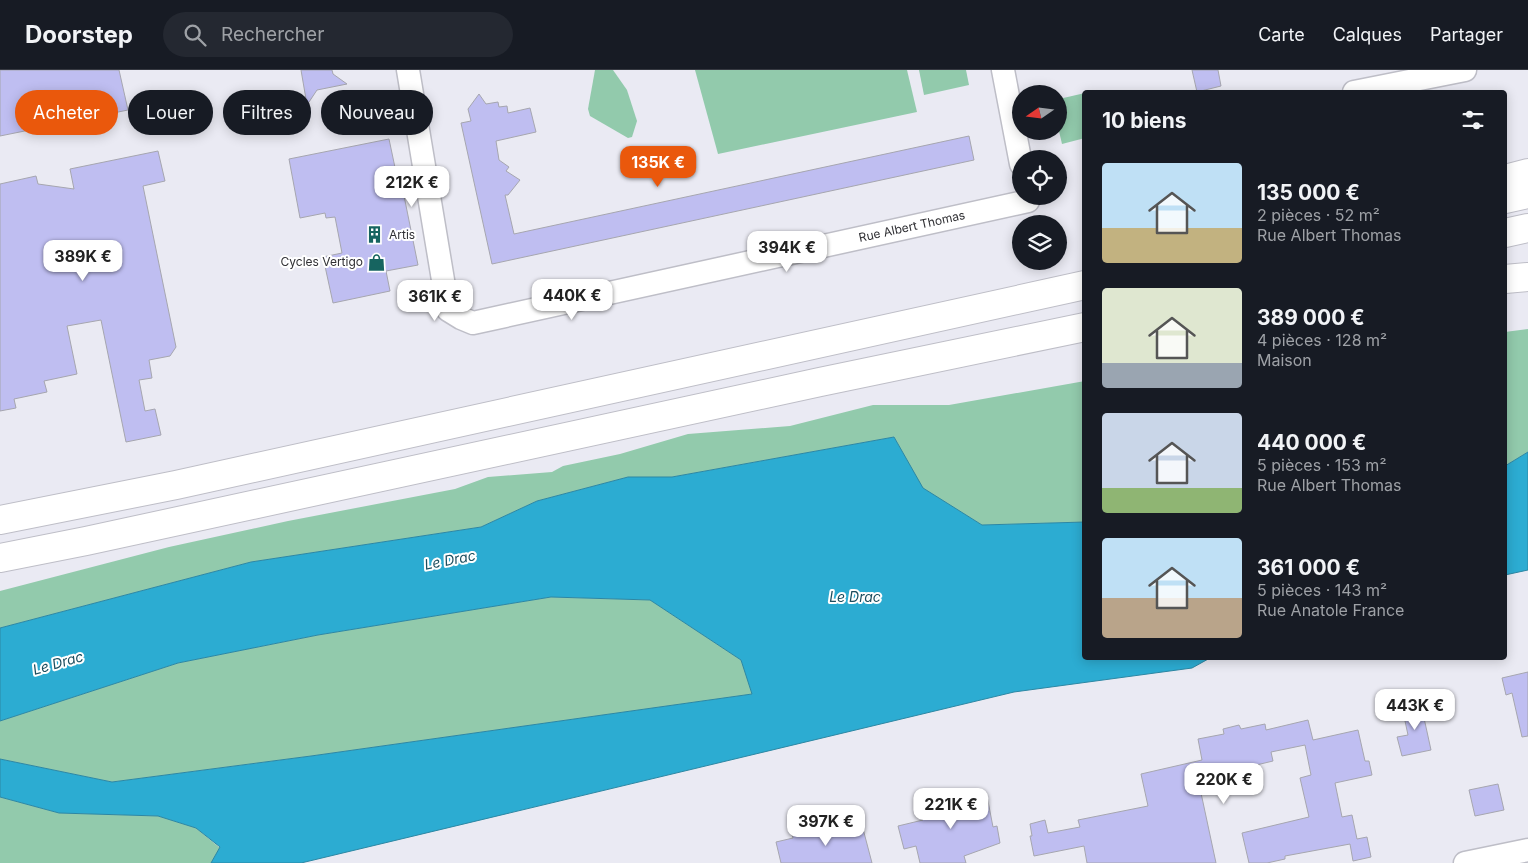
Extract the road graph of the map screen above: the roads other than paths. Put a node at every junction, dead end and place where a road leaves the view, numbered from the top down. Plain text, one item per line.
1 (408, 70) edge
2 (1003, 70) edge
3 (1466, 70) edge
4 (1364, 90) edge
5 (1018, 150) edge
6 (1528, 173) edge
7 (1507, 178) edge
8 (1528, 194) edge
9 (1507, 199) edge
10 (1012, 203) edge
11 (1528, 228) edge
12 (1507, 233) edge
13 (1528, 277) edge
14 (1507, 279) edge
15 (1082, 286) edge
16 (1082, 328) edge
17 (0, 520) edge
18 (0, 558) edge
19 (1528, 850) edge
20 (1465, 863) edge

1 - 10 street, Rue Albert Thomas
2 - 5 street
3 - 4 street
6 - 7 highway
8 - 9 highway
11 - 12 highway
13 - 14 highway
15 - 17 highway
16 - 18 highway
19 - 20 street

